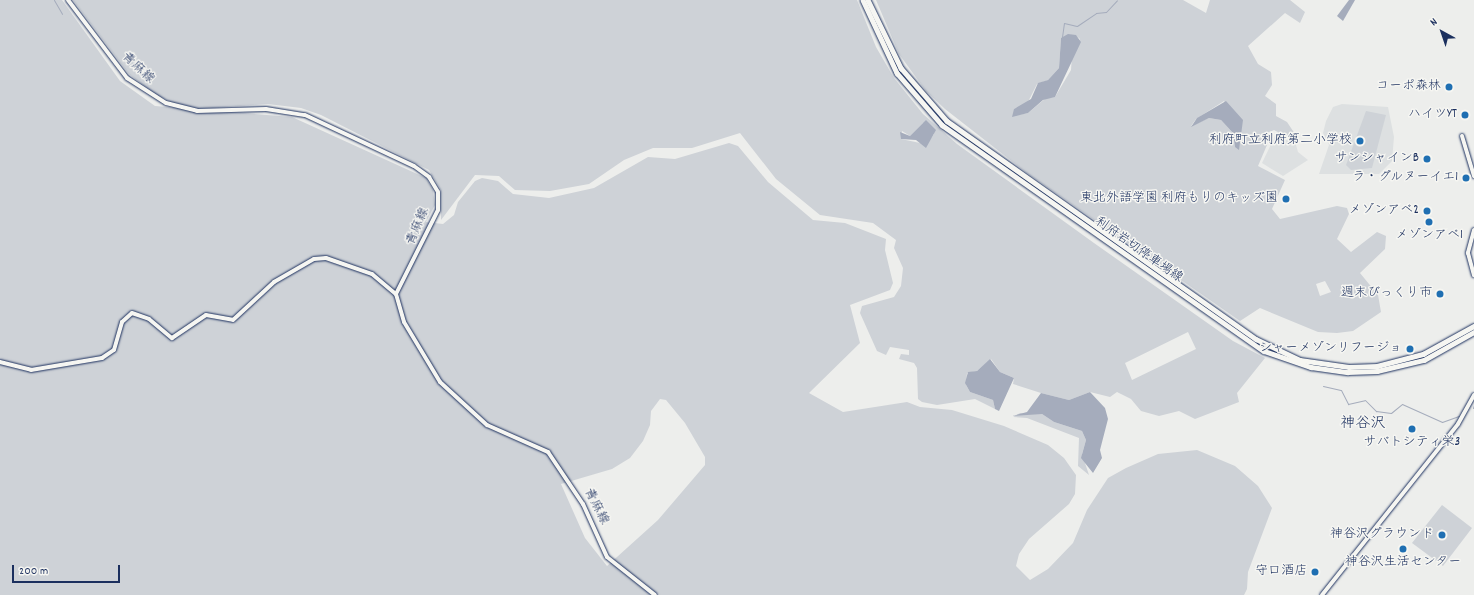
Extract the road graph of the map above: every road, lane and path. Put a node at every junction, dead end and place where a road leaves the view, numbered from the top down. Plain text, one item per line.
1 (68, 0) edge
2 (863, 0) edge
3 (868, 0) edge
4 (1462, 136) dead end
5 (1474, 176) edge
6 (1474, 230) edge
7 (1474, 275) edge
8 (396, 294) junction
9 (1474, 326) edge
10 (1474, 332) edge
11 (0, 362) edge
12 (1474, 395) edge
13 (655, 595) edge
14 (1322, 595) edge

1 - 8 street, 青麻線
2 - 10 main road, 利府岩切停車場線
3 - 9 main road, 利府岩切停車場線
4 - 5 street
6 - 7 street
8 - 11 street
8 - 13 street, 青麻線
12 - 14 street

